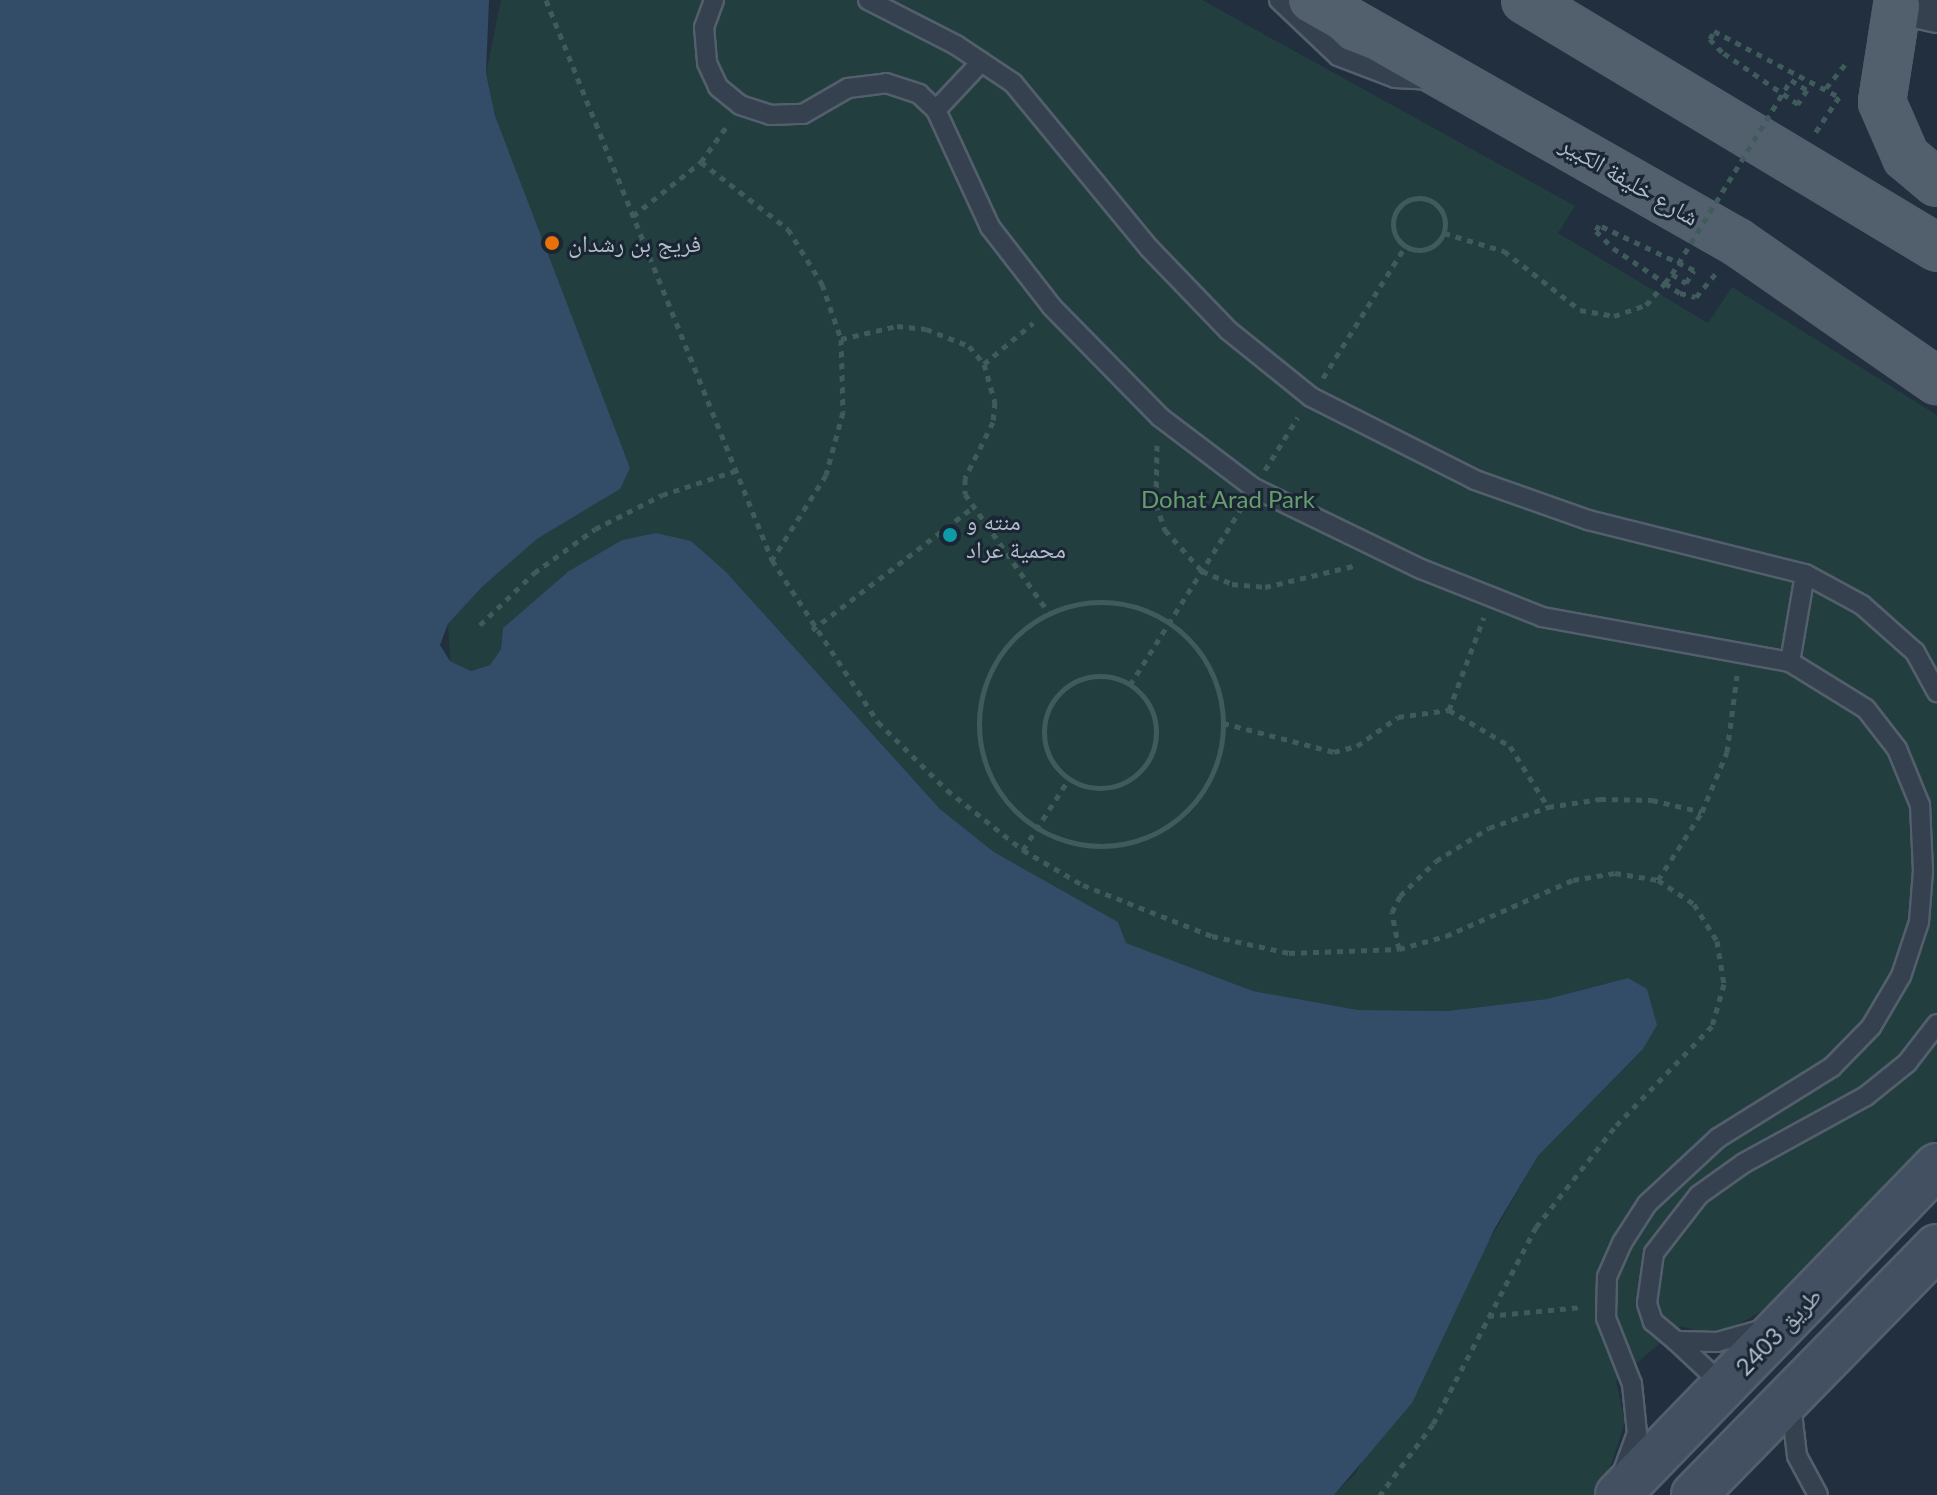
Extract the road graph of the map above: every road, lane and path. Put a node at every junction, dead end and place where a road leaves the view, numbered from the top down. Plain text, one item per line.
1 (546, 0) edge
2 (714, 0) edge
3 (868, 0) edge
4 (1279, 0) edge
5 (1311, 0) edge
6 (1525, 0) edge
7 (1911, 7) edge
8 (981, 62) junction
9 (1459, 81) junction
10 (740, 105) junction
11 (936, 110) junction
12 (1797, 161) junction
13 (701, 162) junction
14 (1937, 183) edge
15 (633, 216) junction
16 (1444, 233) junction
17 (1737, 242) junction
18 (1937, 248) edge
19 (1672, 274) junction
20 (1665, 283) junction
21 (1052, 307) junction
22 (841, 339) junction
23 (984, 364) junction
24 (1937, 381) edge
25 (1160, 417) junction
26 (735, 471) junction
27 (971, 509) junction
28 (1393, 555) junction
29 (772, 560) junction
30 (1805, 574) junction
31 (1491, 597) junction
32 (1049, 613) junction
33 (480, 625) dead end
34 (812, 630) junction
35 (1738, 654) junction
36 (1790, 662) junction
37 (1937, 692) edge
38 (1449, 710) junction
39 (1223, 723) junction
40 (1069, 779) junction
41 (1928, 804) edge
42 (1548, 807) junction
43 (1702, 812) junction
44 (1036, 828) junction
45 (1023, 850) junction
46 (1658, 880) junction
47 (1399, 949) junction
48 (1937, 1024) edge
49 (1937, 1166) edge
50 (1937, 1247) edge
51 (1606, 1304) junction
52 (1488, 1316) junction
53 (1786, 1322) junction
54 (1676, 1341) junction
55 (1725, 1387) junction
56 (1776, 1408) junction
57 (1380, 1495) edge
58 (1617, 1495) edge
59 (1694, 1495) edge
60 (1818, 1495) edge

1 - 15 path
2 - 10 lane
3 - 8 lane
4 - 9 lane
5 - 9 main road, شارع خليفة الكبير
6 - 12 main road
7 - 14 main road
8 - 11 lane
8 - 30 lane
9 - 17 main road, شارع خليفة الكبير
10 - 11 lane
10 - 13 path
11 - 21 lane
12 - 18 main road
12 - 19 path, bridge
13 - 15 path
13 - 22 path
15 - 26 path
16 - 16 path
16 - 20 path
17 - 20 path
17 - 24 main road, شارع خليفة الكبير
19 - 20 path
19 - 20 path
21 - 23 path
21 - 25 lane
22 - 23 path
22 - 29 path
23 - 27 path
25 - 28 lane
25 - 28 path
26 - 29 path
26 - 33 path
27 - 32 path
27 - 34 path
28 - 31 lane
29 - 34 path
30 - 36 lane
30 - 37 lane
31 - 35 lane
31 - 38 path
32 - 39 path
32 - 44 path
34 - 45 path
35 - 36 lane
35 - 43 path
36 - 41 lane
38 - 39 path
38 - 42 path
39 - 44 path
40 - 40 path
40 - 44 path
41 - 51 lane
42 - 43 path
42 - 47 path
43 - 46 path
44 - 45 path
45 - 47 path
46 - 47 path
46 - 52 path
48 - 54 lane
49 - 53 main road, طريق 2403
50 - 56 main road
51 - 52 path
51 - 58 lane
52 - 57 path
53 - 54 lane
53 - 55 main road, طريق 2403
54 - 55 lane
55 - 56 main road
55 - 58 main road, طريق 2403
56 - 59 main road
56 - 60 lane

